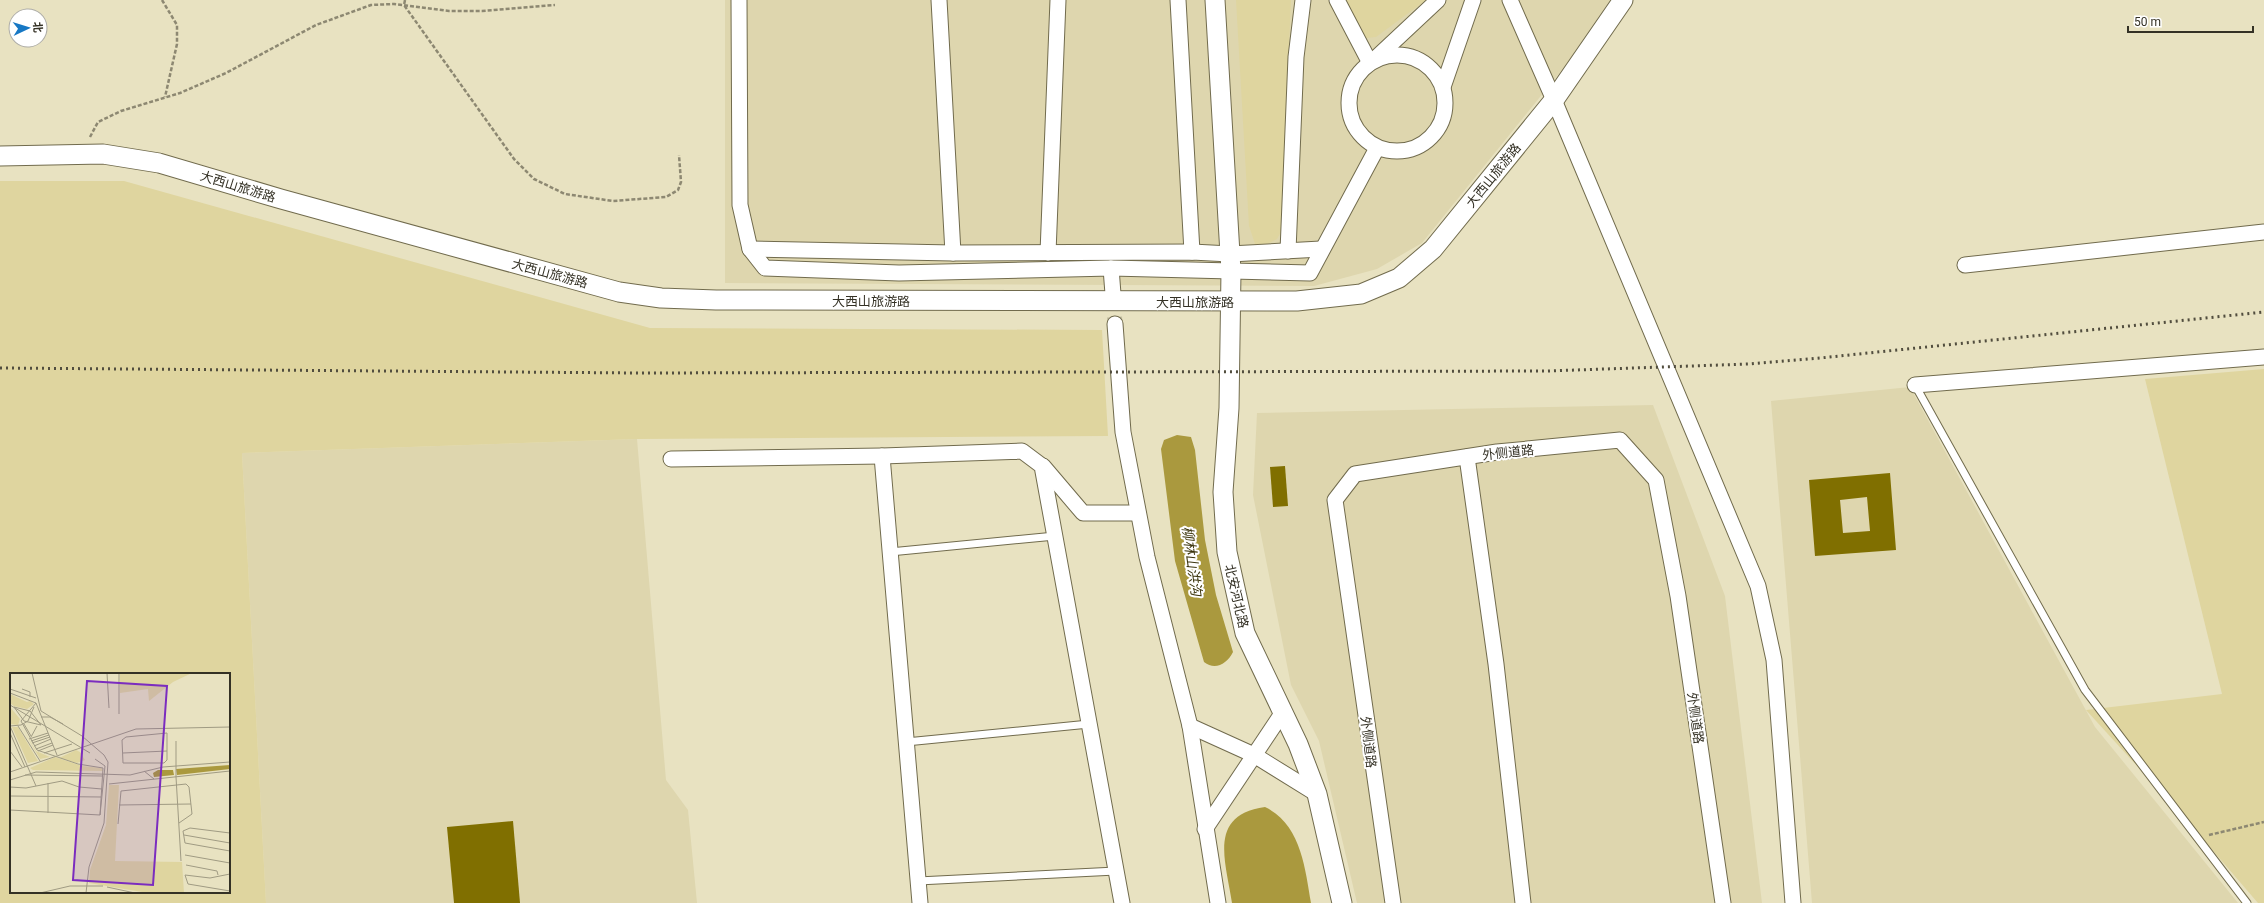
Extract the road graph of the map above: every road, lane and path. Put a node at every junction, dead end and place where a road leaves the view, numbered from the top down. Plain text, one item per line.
1 (162, 0) edge
2 (405, 0) edge
3 (738, 0) edge
4 (939, 0) edge
5 (1058, 0) edge
6 (1178, 0) edge
7 (1215, 0) edge
8 (1303, 0) edge
9 (1336, 0) edge
10 (1438, 0) edge
11 (1473, 0) edge
12 (1510, 0) edge
13 (1623, 0) edge
14 (404, 5) junction
15 (555, 5) dead end
16 (1373, 61) junction
17 (1443, 87) junction
18 (164, 98) junction
19 (1554, 100) junction
20 (1378, 148) junction
21 (82, 153) junction
22 (680, 155) dead end
23 (0, 156) edge
24 (2264, 232) edge
25 (750, 249) junction
26 (1321, 249) junction
27 (1288, 251) junction
28 (953, 252) junction
29 (1048, 252) junction
30 (1192, 252) junction
31 (1231, 263) junction
32 (1965, 265) dead end
33 (1111, 268) junction
34 (1113, 294) tunnel mouth
35 (1231, 302) junction
36 (1115, 324) tunnel mouth
37 (2264, 358) edge
38 (1915, 385) joint
39 (882, 456) junction
40 (1467, 457) junction
41 (671, 459) dead end
42 (1042, 466) junction
43 (1138, 513) junction
44 (1055, 536) junction
45 (890, 552) junction
46 (1283, 712) junction
47 (1090, 724) junction
48 (1190, 726) junction
49 (906, 742) junction
50 (1254, 755) junction
51 (1317, 794) junction
52 (2264, 822) edge
53 (1205, 829) junction
54 (2197, 837) junction
55 (1116, 871) junction
56 (918, 882) junction
57 (920, 903) edge
58 (1122, 903) edge
59 (1218, 903) edge
60 (1342, 903) edge
61 (1393, 903) edge
62 (1523, 903) edge
63 (1723, 903) edge
64 (1793, 903) edge
65 (2247, 903) edge

1 - 18 path
2 - 14 path
3 - 25 street
4 - 28 street
5 - 29 street
6 - 30 street
7 - 31 street, 北安河北路
8 - 27 street
9 - 16 street
10 - 16 street
11 - 17 street
12 - 19 street
13 - 19 street, 大西山旅游路
14 - 15 path
14 - 18 path
14 - 22 path
16 - 17 street
16 - 20 street
17 - 20 street
18 - 21 path
19 - 35 street, 大西山旅游路
19 - 64 street
20 - 26 street
21 - 23 street, 大西山旅游路
21 - 35 street, 大西山旅游路
24 - 32 street
25 - 28 street
25 - 33 street
26 - 27 street
26 - 31 street
27 - 31 street
28 - 29 street
29 - 30 street
30 - 31 street
31 - 33 street
31 - 35 street, 北安河北路
33 - 34 street
35 - 46 street, 北安河北路
36 - 43 street
37 - 38 street
38 - 54 lane
39 - 41 street
39 - 42 street
39 - 45 street
40 - 61 street, 外侧道路
40 - 62 street
40 - 63 street, 外侧道路
42 - 43 street
42 - 44 street
43 - 48 street
44 - 45 lane
44 - 47 street
45 - 49 street
46 - 50 street
46 - 51 street, 北安河北路
47 - 49 lane
47 - 55 street
48 - 50 street
48 - 53 street
49 - 56 street
50 - 51 street
50 - 53 street
51 - 60 street, 北安河北路
52 - 54 path
53 - 59 street
54 - 65 lane
55 - 56 lane
55 - 58 street
56 - 57 street

